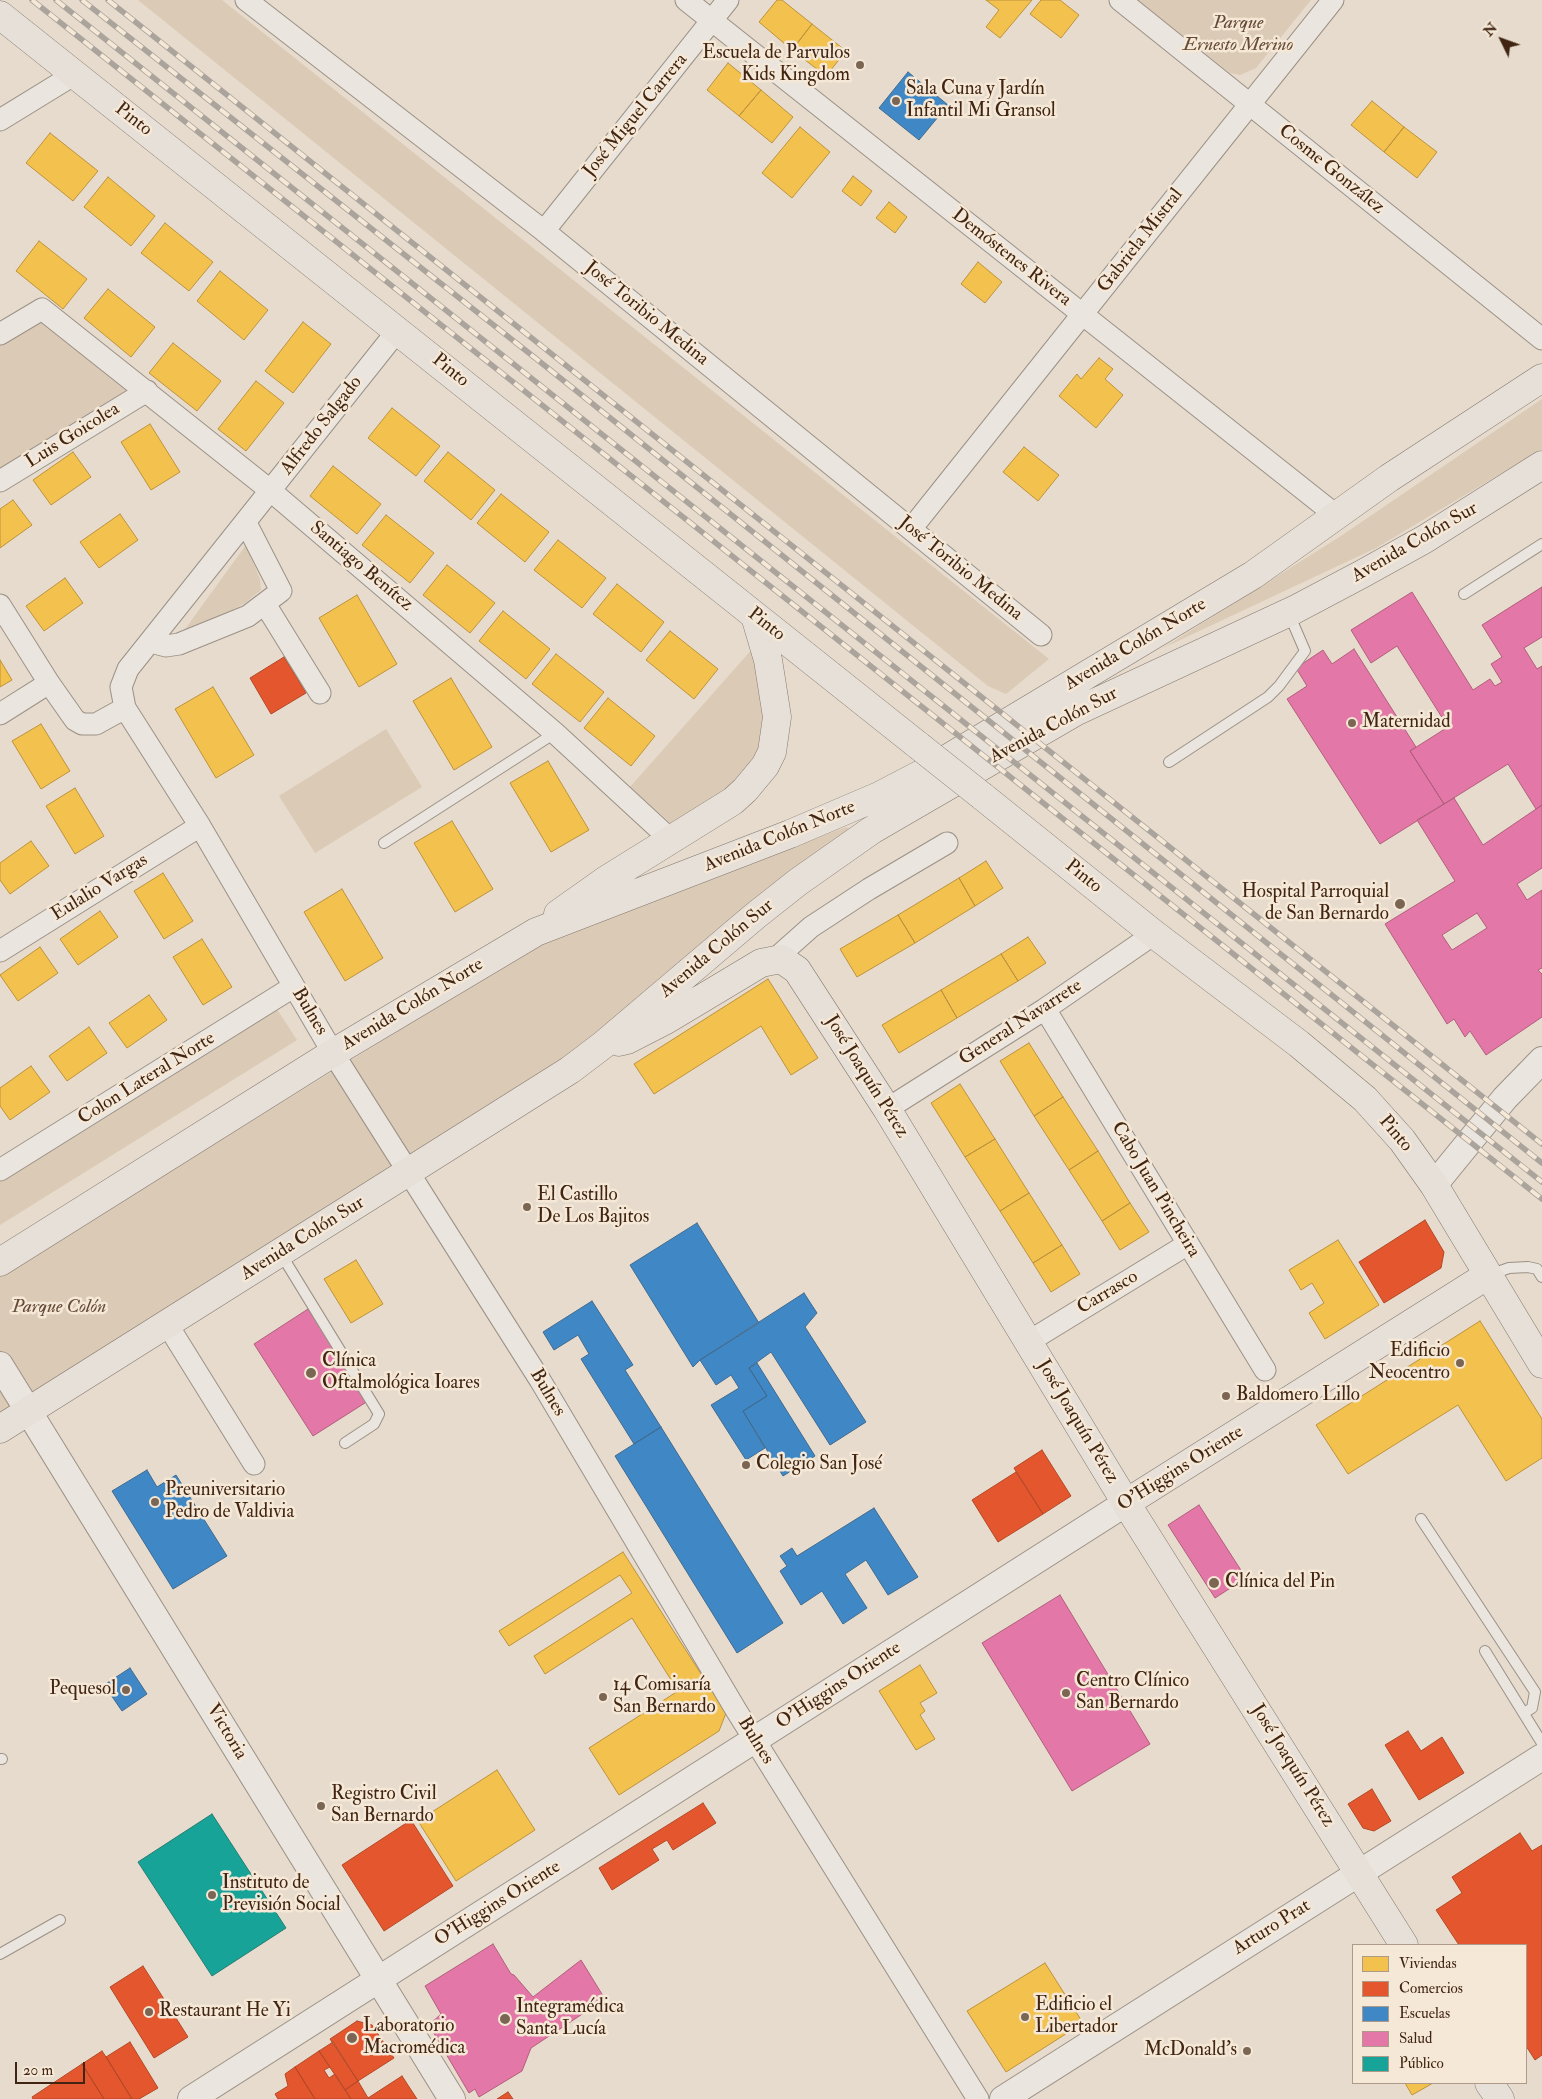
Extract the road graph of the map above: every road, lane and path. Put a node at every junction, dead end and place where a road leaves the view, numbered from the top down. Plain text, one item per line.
1 (246, 0) edge
2 (686, 0) edge
3 (728, 0) edge
4 (1120, 0) edge
5 (1333, 0) edge
6 (0, 14) edge
7 (712, 21) junction
8 (75, 74) junction
9 (1249, 105) junction
10 (0, 120) edge
11 (544, 231) junction
12 (1082, 315) junction
13 (398, 330) junction
14 (0, 334) edge
15 (1542, 339) edge
16 (1542, 378) edge
17 (147, 390) junction
18 (1542, 465) edge
19 (0, 481) edge
20 (272, 491) junction
21 (1337, 516) junction
22 (246, 523) junction
23 (911, 529) junction
24 (1542, 544) edge
25 (1464, 594) dead end
26 (265, 604) junction
27 (0, 605) edge
28 (1288, 612) junction
29 (755, 616) junction
30 (1041, 635) dead end
31 (151, 642) junction
32 (49, 683) junction
33 (320, 693) dead end
34 (123, 697) junction
35 (0, 714) edge
36 (555, 733) junction
37 (1169, 762) dead end
38 (200, 826) junction
39 (670, 839) junction
40 (384, 843) dead end
41 (947, 843) dead end
42 (536, 932) junction
43 (1154, 934) junction
44 (0, 951) edge
45 (775, 959) junction
46 (293, 987) junction
47 (1044, 1010) junction
48 (603, 1045) junction
49 (333, 1053) junction
50 (1542, 1060) edge
51 (887, 1109) junction
52 (0, 1170) edge
53 (408, 1172) junction
54 (1434, 1185) junction
55 (1188, 1244) junction
56 (280, 1253) junction
57 (0, 1262) edge
58 (1488, 1275) junction
59 (1542, 1277) edge
60 (167, 1324) junction
61 (1028, 1342) junction
62 (1542, 1364) edge
63 (0, 1365) edge
64 (1265, 1370) dead end
65 (29, 1411) junction
66 (0, 1429) edge
67 (345, 1443) dead end
68 (254, 1464) dead end
69 (1126, 1503) junction
70 (1421, 1519) dead end
71 (1485, 1651) dead end
72 (1524, 1713) junction
73 (755, 1740) junction
74 (1542, 1743) edge
75 (1542, 1757) edge
76 (1359, 1873) junction
77 (60, 1920) dead end
78 (1403, 1944) edge
79 (0, 1954) edge
80 (378, 1980) junction
81 (1491, 2084) edge
82 (191, 2099) edge
83 (452, 2099) edge
84 (978, 2099) edge
85 (1003, 2099) edge
86 (1500, 2099) edge

1 - 11 street, José Toribio Medina
2 - 7 street, Demóstenes Rivera
3 - 7 street, José Miguel Carrera
4 - 9 street, Cosme González
5 - 9 street, Gabriela Mistral
6 - 8 main road, Pinto
7 - 11 street, José Miguel Carrera
7 - 12 street, Demóstenes Rivera
8 - 10 street
8 - 13 main road, Pinto
9 - 12 street, Gabriela Mistral
9 - 15 street, Cosme González
11 - 23 street, José Toribio Medina
12 - 21 street, Demóstenes Rivera
12 - 23 street, Gabriela Mistral
13 - 20 street, Alfredo Salgado
13 - 29 main road, Pinto
14 - 17 street, Santiago Benítez
16 - 21 main road, Avenida Colón Norte
17 - 19 street, Luis Goicolea
17 - 20 street, Santiago Benítez
18 - 28 main road, Avenida Colón Sur
20 - 22 street, Alfredo Salgado
20 - 36 street, Santiago Benítez
21 - 42 main road, Avenida Colón Norte
22 - 26 street
22 - 31 street, Alfredo Salgado
23 - 30 street, José Toribio Medina
24 - 25 lane
26 - 31 street
26 - 33 street
27 - 32 street
28 - 37 lane
28 - 48 main road, Avenida Colón Sur
29 - 39 main road
29 - 43 main road, Pinto, bridge
31 - 34 street, Alfredo Salgado
32 - 34 street
32 - 35 street
34 - 38 street, Bulnes
36 - 39 street, Santiago Benítez
36 - 40 lane
38 - 44 street, Eulalio Vargas
38 - 46 street, Bulnes
39 - 42 main road
41 - 45 street, Avenida Colón Sur
42 - 49 main road, Avenida Colón Norte
43 - 47 street, General Navarrete
43 - 54 main road, Pinto
45 - 48 main road, Avenida Colón Sur
45 - 51 main road, José Joaquín Pérez
46 - 49 street, Bulnes
46 - 52 street, Colon Lateral Norte
47 - 51 street, General Navarrete
47 - 55 street, Cabo Juan Pincheira
48 - 53 main road, Avenida Colón Sur
49 - 53 street, Bulnes
49 - 57 main road, Avenida Colón Norte
50 - 54 street
51 - 61 main road, José Joaquín Pérez
53 - 56 main road, Avenida Colón Sur
53 - 73 street, Bulnes
54 - 58 main road, Pinto
55 - 61 street, Carrasco
55 - 64 street, Cabo Juan Pincheira
56 - 60 main road, Avenida Colón Sur
56 - 67 lane
58 - 59 lane
58 - 62 main road, Pinto
58 - 69 main road, O'Higgins Oriente
60 - 65 main road, Avenida Colón Sur
60 - 68 street
61 - 69 main road, José Joaquín Pérez
63 - 65 street, Victoria
65 - 66 main road, Avenida Colón Sur
65 - 80 street, Victoria
69 - 73 street, O'Higgins Oriente
69 - 76 main road, José Joaquín Pérez
70 - 72 lane
71 - 72 lane
72 - 74 lane
73 - 80 street, O'Higgins Oriente
73 - 84 street, Bulnes
75 - 76 street, Arturo Prat
76 - 78 main road, José Joaquín Pérez
76 - 85 street, Arturo Prat
77 - 79 lane
80 - 82 street, O'Higgins Oriente
80 - 83 street, Victoria
81 - 86 main road

